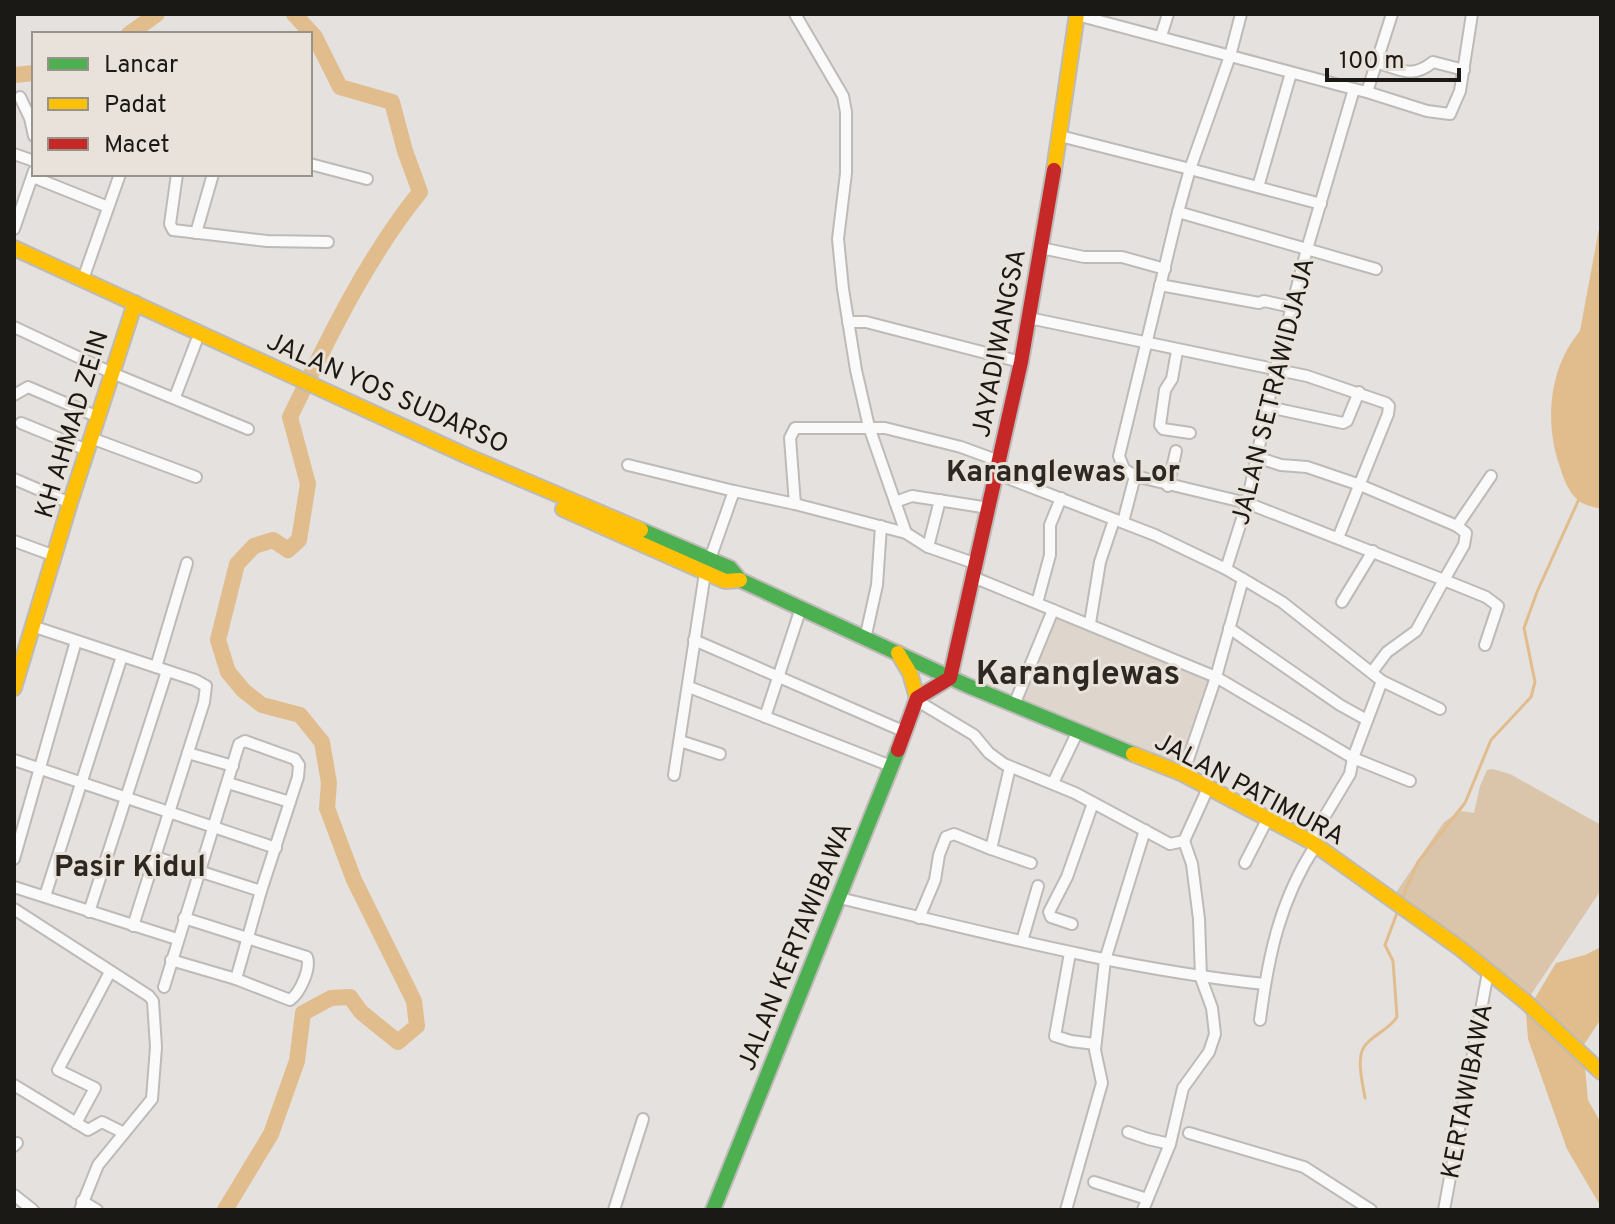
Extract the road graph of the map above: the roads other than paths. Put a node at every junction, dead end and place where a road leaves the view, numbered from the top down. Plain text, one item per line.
1 (795, 14) edge
2 (1077, 14) edge
3 (1168, 14) edge
4 (1241, 14) edge
5 (1392, 14) edge
6 (1472, 14) edge
7 (1161, 36) junction
8 (1230, 56) junction
9 (1376, 62) junction
10 (1464, 70) junction
11 (1291, 73) junction
12 (1354, 89) junction
13 (1367, 92) junction
14 (20, 97) dead end
15 (32, 127) edge
16 (1060, 136) junction
17 (312, 165) edge
18 (1190, 169) junction
19 (32, 176) edge
20 (38, 176) edge
21 (119, 176) edge
22 (177, 176) edge
23 (212, 176) edge
24 (367, 179) dead end
25 (1258, 187) junction
26 (1321, 204) junction
27 (108, 207) junction
28 (1178, 212) junction
29 (14, 229) edge
30 (196, 233) junction
31 (328, 242) dead end
32 (14, 248) edge
33 (1041, 248) junction
34 (1307, 249) junction
35 (14, 261) edge
36 (1165, 269) junction
37 (1376, 269) dead end
38 (83, 279) junction
39 (1160, 285) junction
40 (133, 307) junction
41 (1292, 307) junction
42 (1029, 318) junction
43 (848, 322) junction
44 (15, 330) edge
45 (196, 342) junction
46 (1144, 344) junction
47 (1177, 351) junction
48 (1021, 362) junction
49 (262, 367) junction
50 (1275, 371) junction
51 (112, 373) junction
52 (1359, 392) junction
53 (14, 395) edge
54 (175, 397) junction
55 (1268, 407) junction
56 (98, 417) junction
57 (21, 423) dead end
58 (874, 427) junction
59 (248, 429) dead end
60 (1190, 433) dead end
61 (89, 444) junction
62 (1176, 451) dead end
63 (1256, 457) junction
64 (628, 465) dead end
65 (998, 468) junction
66 (1135, 476) junction
67 (1491, 476) dead end
68 (196, 477) dead end
69 (14, 479) edge
70 (1360, 485) junction
71 (1168, 486) junction
72 (734, 491) junction
73 (1061, 498) junction
74 (940, 500) junction
75 (895, 502) junction
76 (70, 503) junction
77 (1247, 503) junction
78 (795, 504) junction
79 (989, 508) junction
80 (1118, 521) junction
81 (881, 526) junction
82 (1457, 526) junction
83 (906, 533) junction
84 (1338, 538) junction
85 (14, 541) edge
86 (928, 547) junction
87 (1373, 551) junction
88 (55, 556) junction
89 (187, 563) dead end
90 (708, 566) junction
91 (1226, 569) junction
92 (975, 570) junction
93 (1243, 579) junction
94 (1444, 580) junction
95 (1342, 602) dead end
96 (1037, 603) junction
97 (801, 608) junction
98 (1053, 610) junction
99 (1090, 623) junction
100 (32, 626) junction
101 (1229, 628) junction
102 (865, 639) junction
103 (694, 640) junction
104 (76, 641) junction
105 (1485, 645) dead end
106 (898, 653) junction
107 (122, 656) junction
108 (18, 662) edge
109 (161, 669) junction
110 (1372, 672) junction
111 (778, 676) junction
112 (1216, 677) junction
113 (950, 678) junction
114 (1382, 681) junction
115 (689, 687) junction
116 (14, 688) edge
117 (916, 699) junction
118 (1014, 705) junction
119 (1440, 709) dead end
120 (765, 717) junction
121 (1367, 720) junction
122 (903, 731) junction
123 (1078, 731) junction
124 (680, 741) junction
125 (188, 753) junction
126 (720, 754) dead end
127 (1353, 758) junction
128 (14, 760) edge
129 (233, 766) junction
130 (891, 766) junction
131 (39, 767) junction
132 (1010, 767) junction
133 (1183, 774) junction
134 (674, 775) dead end
135 (82, 781) junction
136 (1410, 781) dead end
137 (228, 783) junction
138 (1053, 783) junction
139 (1208, 788) junction
140 (124, 797) junction
141 (290, 802) junction
142 (1093, 803) junction
143 (169, 812) junction
144 (1267, 820) junction
145 (213, 827) junction
146 (1145, 830) junction
147 (1184, 841) junction
148 (1313, 843) junction
149 (276, 848) junction
150 (991, 849) junction
151 (155, 857) junction
152 (14, 859) edge
153 (1031, 863) dead end
154 (1245, 863) dead end
155 (199, 871) junction
156 (1038, 886) dead end
157 (14, 887) edge
158 (261, 891) junction
159 (45, 896) junction
160 (839, 898) junction
161 (14, 909) edge
162 (89, 912) junction
163 (184, 918) junction
164 (919, 918) junction
165 (1072, 924) dead end
166 (133, 926) junction
167 (248, 937) junction
168 (177, 939) junction
169 (1022, 941) junction
170 (1070, 953) junction
171 (171, 960) junction
172 (1105, 960) junction
173 (110, 972) junction
174 (1488, 972) junction
175 (1201, 978) junction
176 (236, 979) junction
177 (1265, 984) junction
178 (164, 987) dead end
179 (1260, 1020) dead end
180 (1095, 1044) junction
181 (1601, 1072) edge
182 (14, 1085) edge
183 (643, 1119) dead end
184 (76, 1123) junction
185 (1128, 1132) dead end
186 (124, 1133) junction
187 (1189, 1133) dead end
188 (1170, 1144) junction
189 (1094, 1182) dead end
190 (14, 1195) edge
191 (1145, 1205) edge
192 (81, 1206) edge
193 (33, 1210) edge
194 (97, 1210) edge
195 (614, 1210) edge
196 (713, 1210) edge
197 (1066, 1210) edge
198 (1371, 1210) edge
199 (1444, 1210) edge

1 - 43 street
2 - 7 street
2 - 16 main road, JAYADIWANGSA
3 - 7 street
4 - 8 street
5 - 9 street
6 - 10 street
7 - 8 street
8 - 11 street
8 - 18 street
9 - 10 street
9 - 13 street
10 - 13 street
11 - 12 street
11 - 25 street
12 - 13 street
12 - 26 street, JALAN SETRAWIDJAJA
14 - 15 street
16 - 18 street
16 - 33 main road, JAYADIWANGSA
17 - 24 street
18 - 25 street
18 - 28 street
19 - 29 street
20 - 27 street
21 - 27 street
22 - 30 street
23 - 30 street
25 - 26 street
26 - 34 street, JALAN SETRAWIDJAJA
27 - 38 street
28 - 34 street
28 - 36 street
30 - 31 street
32 - 38 main road, JALAN YOS SUDARSO
33 - 36 street
33 - 42 main road, JAYADIWANGSA
34 - 37 street
34 - 41 street, JALAN SETRAWIDJAJA
35 - 40 main road, JALAN YOS SUDARSO
36 - 39 street
38 - 40 main road, JALAN YOS SUDARSO
39 - 41 street
39 - 46 street
40 - 45 main road, JALAN YOS SUDARSO
40 - 49 main road, JALAN YOS SUDARSO
40 - 51 main road, KH AHMAD ZEIN
41 - 50 street, JALAN SETRAWIDJAJA
42 - 46 street
42 - 48 main road, JAYADIWANGSA
43 - 48 street
43 - 58 street
44 - 51 street
45 - 49 main road, JALAN YOS SUDARSO
45 - 54 street
46 - 47 street
46 - 66 street
47 - 50 street
47 - 60 street
48 - 65 main road, JAYADIWANGSA
49 - 90 main road, JALAN YOS SUDARSO
50 - 52 street
50 - 55 street, JALAN SETRAWIDJAJA
51 - 54 street
51 - 56 main road, KH AHMAD ZEIN
52 - 55 street
52 - 70 street
53 - 56 street
54 - 59 street
55 - 63 street, JALAN SETRAWIDJAJA
56 - 61 main road, KH AHMAD ZEIN
57 - 61 street
58 - 65 street
58 - 75 street
58 - 78 street
61 - 68 street
61 - 76 main road, KH AHMAD ZEIN
62 - 71 street
63 - 70 street
63 - 77 street, JALAN SETRAWIDJAJA
64 - 72 street
65 - 73 street
65 - 79 main road, JAYADIWANGSA
66 - 71 street
66 - 80 street
67 - 82 street
69 - 76 street
70 - 82 street
70 - 84 street
71 - 77 street
72 - 78 street
72 - 90 street
73 - 80 street
73 - 96 street
74 - 75 street
74 - 79 street
74 - 86 street
75 - 83 street
76 - 88 main road, KH AHMAD ZEIN
77 - 84 street
77 - 91 street, JALAN SETRAWIDJAJA
78 - 81 street
79 - 92 main road, JAYADIWANGSA
80 - 91 street
80 - 99 street
81 - 83 street
81 - 102 street
82 - 94 street
83 - 86 street
84 - 87 street
85 - 88 street
86 - 92 street
87 - 94 street
87 - 95 street
88 - 100 main road, KH AHMAD ZEIN
89 - 109 street
90 - 97 main road, JALAN YOS SUDARSO
90 - 103 street
91 - 93 street
92 - 96 street
92 - 113 main road, JAYADIWANGSA
93 - 101 street
93 - 110 street
94 - 105 street
94 - 110 street
96 - 98 street
97 - 102 main road, JALAN YOS SUDARSO
97 - 111 street
98 - 99 street
98 - 118 street
99 - 112 street
100 - 104 street
100 - 108 main road, KH AHMAD ZEIN
101 - 112 street
101 - 121 street
102 - 106 main road, JALAN YOS SUDARSO
103 - 111 street
103 - 115 street
104 - 107 street
104 - 131 street
106 - 113 main road, JALAN YOS SUDARSO
106 - 117 main road
107 - 109 street
107 - 135 street
108 - 116 main road, KH AHMAD ZEIN
109 - 125 street
109 - 140 street
110 - 114 street
111 - 120 street
111 - 122 street
112 - 127 street
112 - 133 street
113 - 117 main road
113 - 118 main road, JALAN PATIMURA
114 - 119 street
114 - 121 street
115 - 120 street
115 - 124 street
117 - 122 main road, JALAN KERTAWIBAWA
117 - 132 street
118 - 123 main road, JALAN PATIMURA
120 - 130 street
121 - 127 street
122 - 130 main road, JALAN KERTAWIBAWA
123 - 133 main road, JALAN PATIMURA
123 - 138 street
124 - 126 street
124 - 134 street
125 - 129 street
125 - 143 street
127 - 136 street
127 - 148 street
128 - 131 street
129 - 137 street
129 - 141 street
130 - 160 main road, JALAN KERTAWIBAWA
131 - 135 street
131 - 152 street
132 - 138 street
132 - 150 street
133 - 139 main road, JALAN PATIMURA
135 - 140 street
135 - 159 street
137 - 141 street
137 - 145 street
138 - 142 street
139 - 144 main road, JALAN PATIMURA
139 - 147 street
140 - 143 street
140 - 162 street
141 - 149 street
142 - 146 street
142 - 165 street
143 - 145 street
143 - 151 street
144 - 148 main road, JALAN PATIMURA
144 - 154 street
145 - 149 street
145 - 155 street
146 - 147 street
146 - 172 street
147 - 175 street
148 - 174 main road, JALAN PATIMURA
148 - 177 street
149 - 158 street
150 - 153 street
150 - 164 street
151 - 155 street
151 - 166 street
155 - 158 street
155 - 163 street
156 - 169 street
157 - 159 street
158 - 167 street
159 - 162 street
160 - 164 street
160 - 196 main road, JALAN KERTAWIBAWA
161 - 173 street
162 - 166 street
163 - 167 street
163 - 168 street
164 - 169 street
166 - 168 street
167 - 176 street
167 - 176 street
168 - 171 street
169 - 170 street
170 - 172 street
170 - 180 street
171 - 176 street
171 - 178 street
172 - 175 street
172 - 180 street
173 - 184 street
173 - 186 street
174 - 181 main road, JALAN PATIMURA
174 - 199 street, KERTAWIBAWA
175 - 177 street
175 - 188 street
177 - 179 street
180 - 197 street
182 - 184 street
183 - 195 street
184 - 186 street
185 - 188 street
186 - 192 street
187 - 198 street
188 - 191 street
189 - 191 street
190 - 193 street
192 - 194 street

